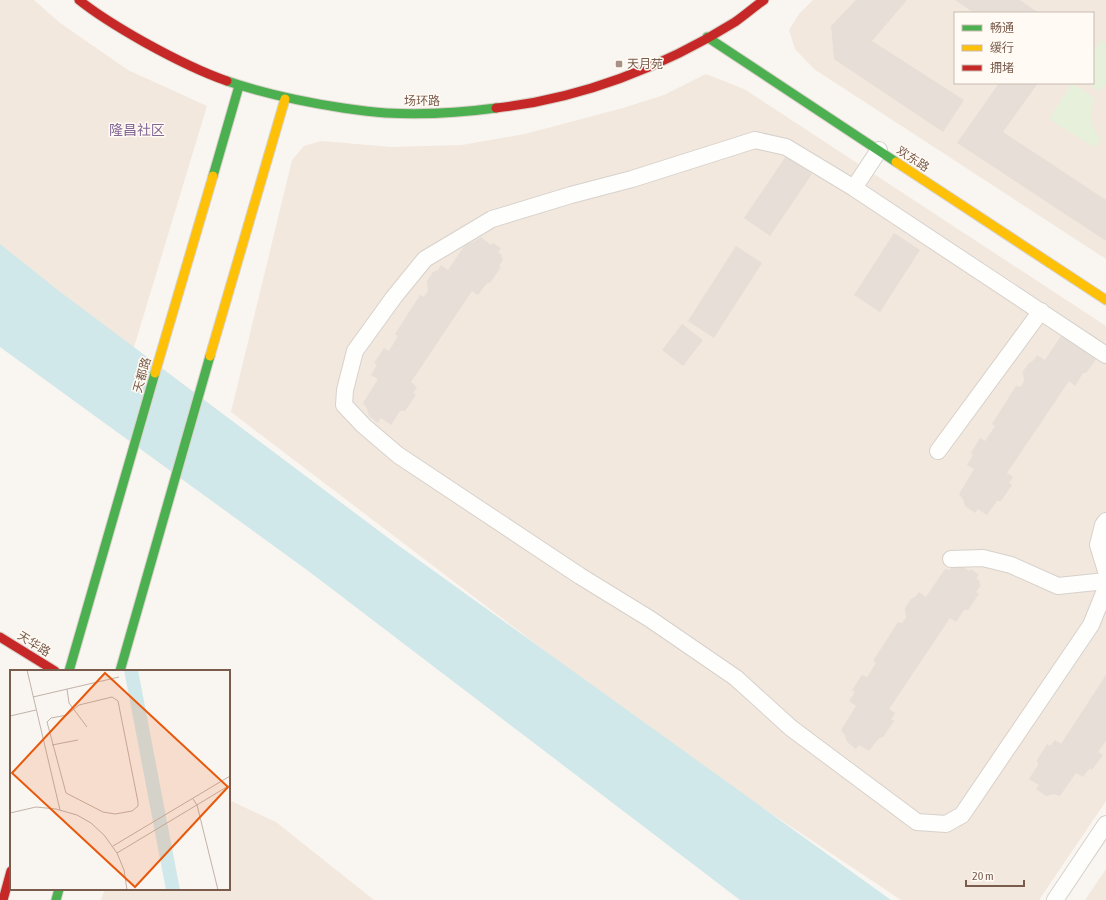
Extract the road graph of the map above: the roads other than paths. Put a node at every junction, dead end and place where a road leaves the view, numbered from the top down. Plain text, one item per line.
1 (79, 0) edge
2 (764, 0) edge
3 (708, 37) junction
4 (239, 86) junction
5 (286, 99) junction
6 (879, 150) junction
7 (854, 188) junction
8 (1106, 300) edge
9 (1041, 311) junction
10 (1106, 355) edge
11 (938, 451) dead end
12 (1106, 521) edge
13 (950, 559) dead end
14 (1106, 571) edge
15 (1106, 581) edge
16 (1106, 588) edge
17 (0, 637) edge
18 (53, 670) edge
19 (68, 670) edge
20 (120, 670) edge
21 (1106, 824) edge
22 (10, 875) edge
23 (59, 890) edge
24 (3, 900) edge
25 (56, 900) edge
26 (1055, 900) edge

1 - 4 main road, 场环路
2 - 3 main road, 场环路
3 - 5 main road, 场环路
3 - 6 main road, 欢东路
4 - 5 main road, 场环路
4 - 19 main road, 天都路
5 - 20 main road
6 - 7 street
6 - 8 main road, 欢东路
7 - 9 street
7 - 16 street
9 - 10 street
9 - 11 street
12 - 14 street
13 - 15 street
17 - 18 main road, 天华路
21 - 26 street
22 - 24 main road
23 - 25 main road

